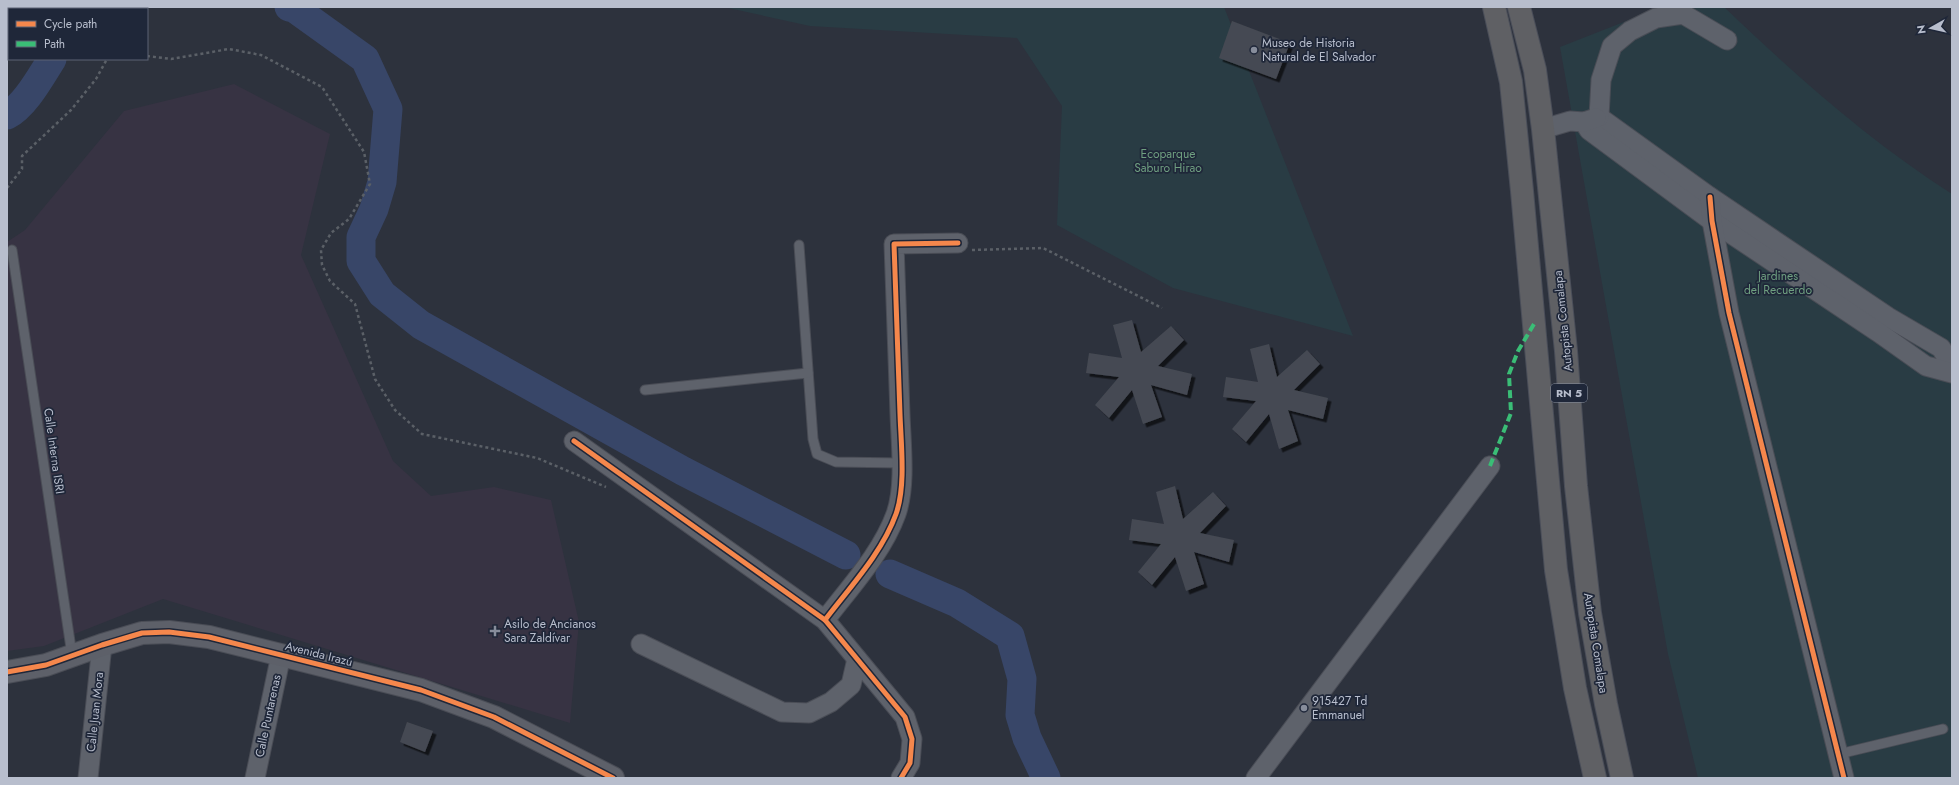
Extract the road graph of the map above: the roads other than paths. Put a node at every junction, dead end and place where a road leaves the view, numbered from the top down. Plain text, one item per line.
1 (1494, 7) edge
2 (1519, 7) edge
3 (1727, 40) dead end
4 (1592, 119) junction
5 (1543, 129) junction
6 (1710, 197) junction
7 (1712, 221) junction
8 (958, 243) road end
9 (799, 245) dead end
10 (12, 250) dead end
11 (1952, 366) edge
12 (1952, 373) edge
13 (808, 374) junction
14 (645, 390) dead end
15 (574, 441) dead end
16 (901, 463) junction
17 (1490, 466) dead end
18 (825, 620) junction
19 (641, 644) dead end
20 (102, 645) junction
21 (281, 654) junction
22 (72, 655) junction
23 (857, 659) junction
24 (7, 672) edge
25 (1943, 729) dead end
26 (1839, 754) junction
27 (607, 777) edge
28 (88, 778) edge
29 (255, 778) edge
30 (901, 778) edge
31 (1256, 778) edge
32 (1595, 778) edge
33 (1622, 778) edge
34 (1844, 778) edge

1 - 32 highway, RN 5
2 - 5 highway, Autopista Comalapa / RN 5
3 - 4 street
4 - 5 street
4 - 6 street
4 - 7 street
5 - 33 highway, Autopista Comalapa / RN 5
6 - 7 street
6 - 11 street
7 - 12 street
7 - 26 street
8 - 16 street
9 - 13 lane
10 - 22 lane, Calle Interna ISRI
13 - 14 lane
13 - 16 lane
15 - 18 street
16 - 18 street
17 - 31 street
18 - 23 street
19 - 23 street
20 - 21 street, Avenida Irazú
20 - 22 street, Avenida Irazú
20 - 28 street, Calle Juan Mora
21 - 27 street, Avenida Irazú
21 - 29 street, Calle Puntarenas
22 - 24 street, Avenida Irazú
23 - 30 street
25 - 26 lane
26 - 34 street

